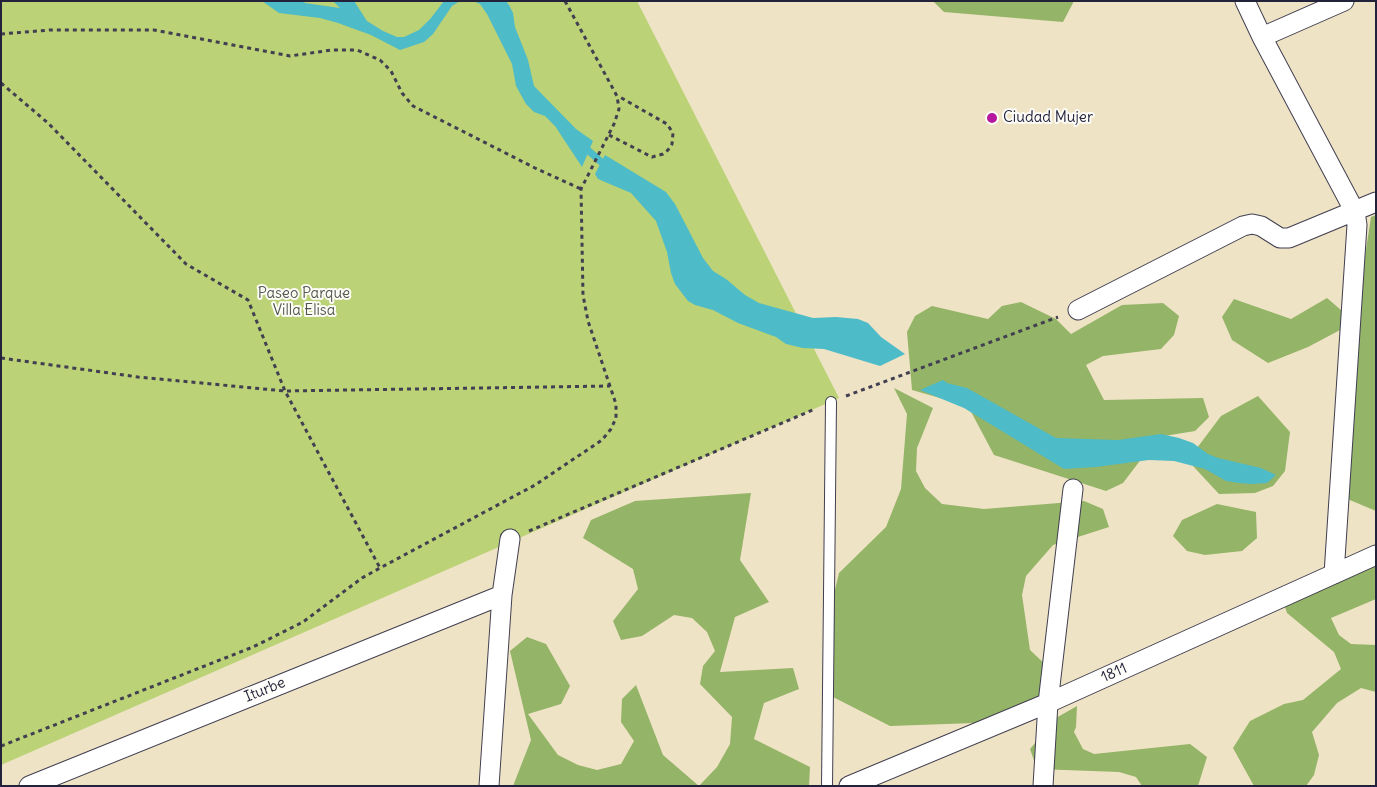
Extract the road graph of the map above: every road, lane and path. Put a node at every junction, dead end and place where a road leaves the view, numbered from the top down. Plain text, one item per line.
1 (564, 1) edge
2 (1245, 1) edge
3 (1344, 1) edge
4 (1, 34) edge
5 (1262, 37) junction
6 (1, 83) edge
7 (617, 96) junction
8 (609, 135) junction
9 (581, 189) junction
10 (1376, 202) edge
11 (1355, 212) junction
12 (1078, 310) joint
13 (1, 358) edge
14 (610, 386) junction
15 (285, 391) junction
16 (831, 402) junction
17 (1073, 489) dead end
18 (510, 539) joint
19 (1376, 555) edge
20 (380, 568) junction
21 (1334, 574) junction
22 (502, 595) junction
23 (1048, 703) junction
24 (1, 746) edge
25 (29, 786) edge
26 (489, 786) edge
27 (827, 786) edge
28 (850, 786) edge
29 (1042, 786) edge

1 - 7 path
2 - 5 street
3 - 5 street
4 - 9 path
5 - 11 street
6 - 15 path
7 - 8 path
7 - 8 path
8 - 9 path
9 - 14 path
10 - 11 street
11 - 12 street
11 - 21 street
12 - 16 path
13 - 15 path
14 - 15 path
14 - 20 path
15 - 20 path
16 - 18 path
16 - 27 lane
17 - 23 street
18 - 22 street
19 - 21 street, 1811
20 - 24 path
21 - 23 street, 1811
22 - 25 street, Iturbe
22 - 26 street
23 - 28 street, 1811
23 - 29 street

